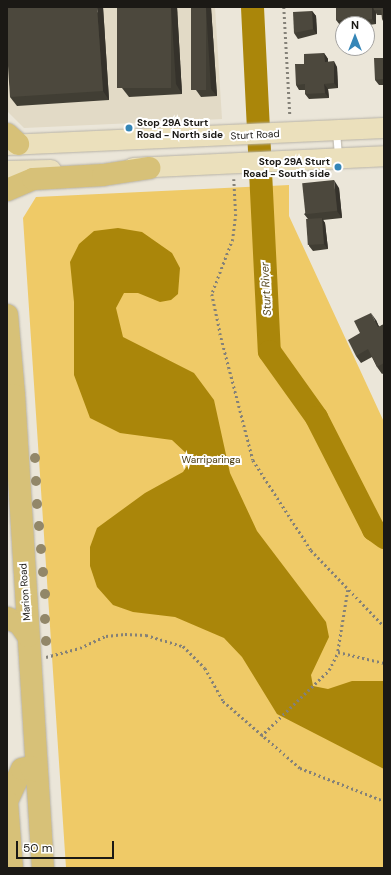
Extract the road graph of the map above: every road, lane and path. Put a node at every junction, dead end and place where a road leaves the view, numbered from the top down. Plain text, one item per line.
1 (284, 7) edge
2 (384, 128) edge
3 (336, 131) junction
4 (292, 133) junction
5 (11, 141) edge
6 (384, 156) edge
7 (338, 160) junction
8 (149, 168) junction
9 (236, 169) junction
10 (7, 171) edge
11 (7, 190) edge
12 (7, 315) edge
13 (348, 589) junction
14 (7, 618) edge
15 (384, 626) edge
16 (28, 636) junction
17 (338, 652) junction
18 (30, 658) junction
19 (384, 663) edge
20 (262, 736) junction
21 (37, 771) junction
22 (7, 801) edge
23 (384, 801) edge
24 (12, 868) edge
25 (43, 868) edge

1 - 4 path
2 - 3 main road, Sturt Road
3 - 4 main road, Sturt Road
3 - 7 lane
4 - 5 main road, Sturt Road
6 - 7 main road
7 - 9 main road
8 - 9 main road
8 - 10 main road
8 - 11 main road
9 - 13 path
12 - 16 main road, Marion Road
13 - 15 path
13 - 17 path
14 - 16 main road
16 - 18 main road, Marion Road
17 - 19 path
17 - 20 path
18 - 20 path
18 - 21 main road, Marion Road
20 - 23 path
21 - 22 main road
21 - 25 main road, Marion Road
22 - 24 main road

